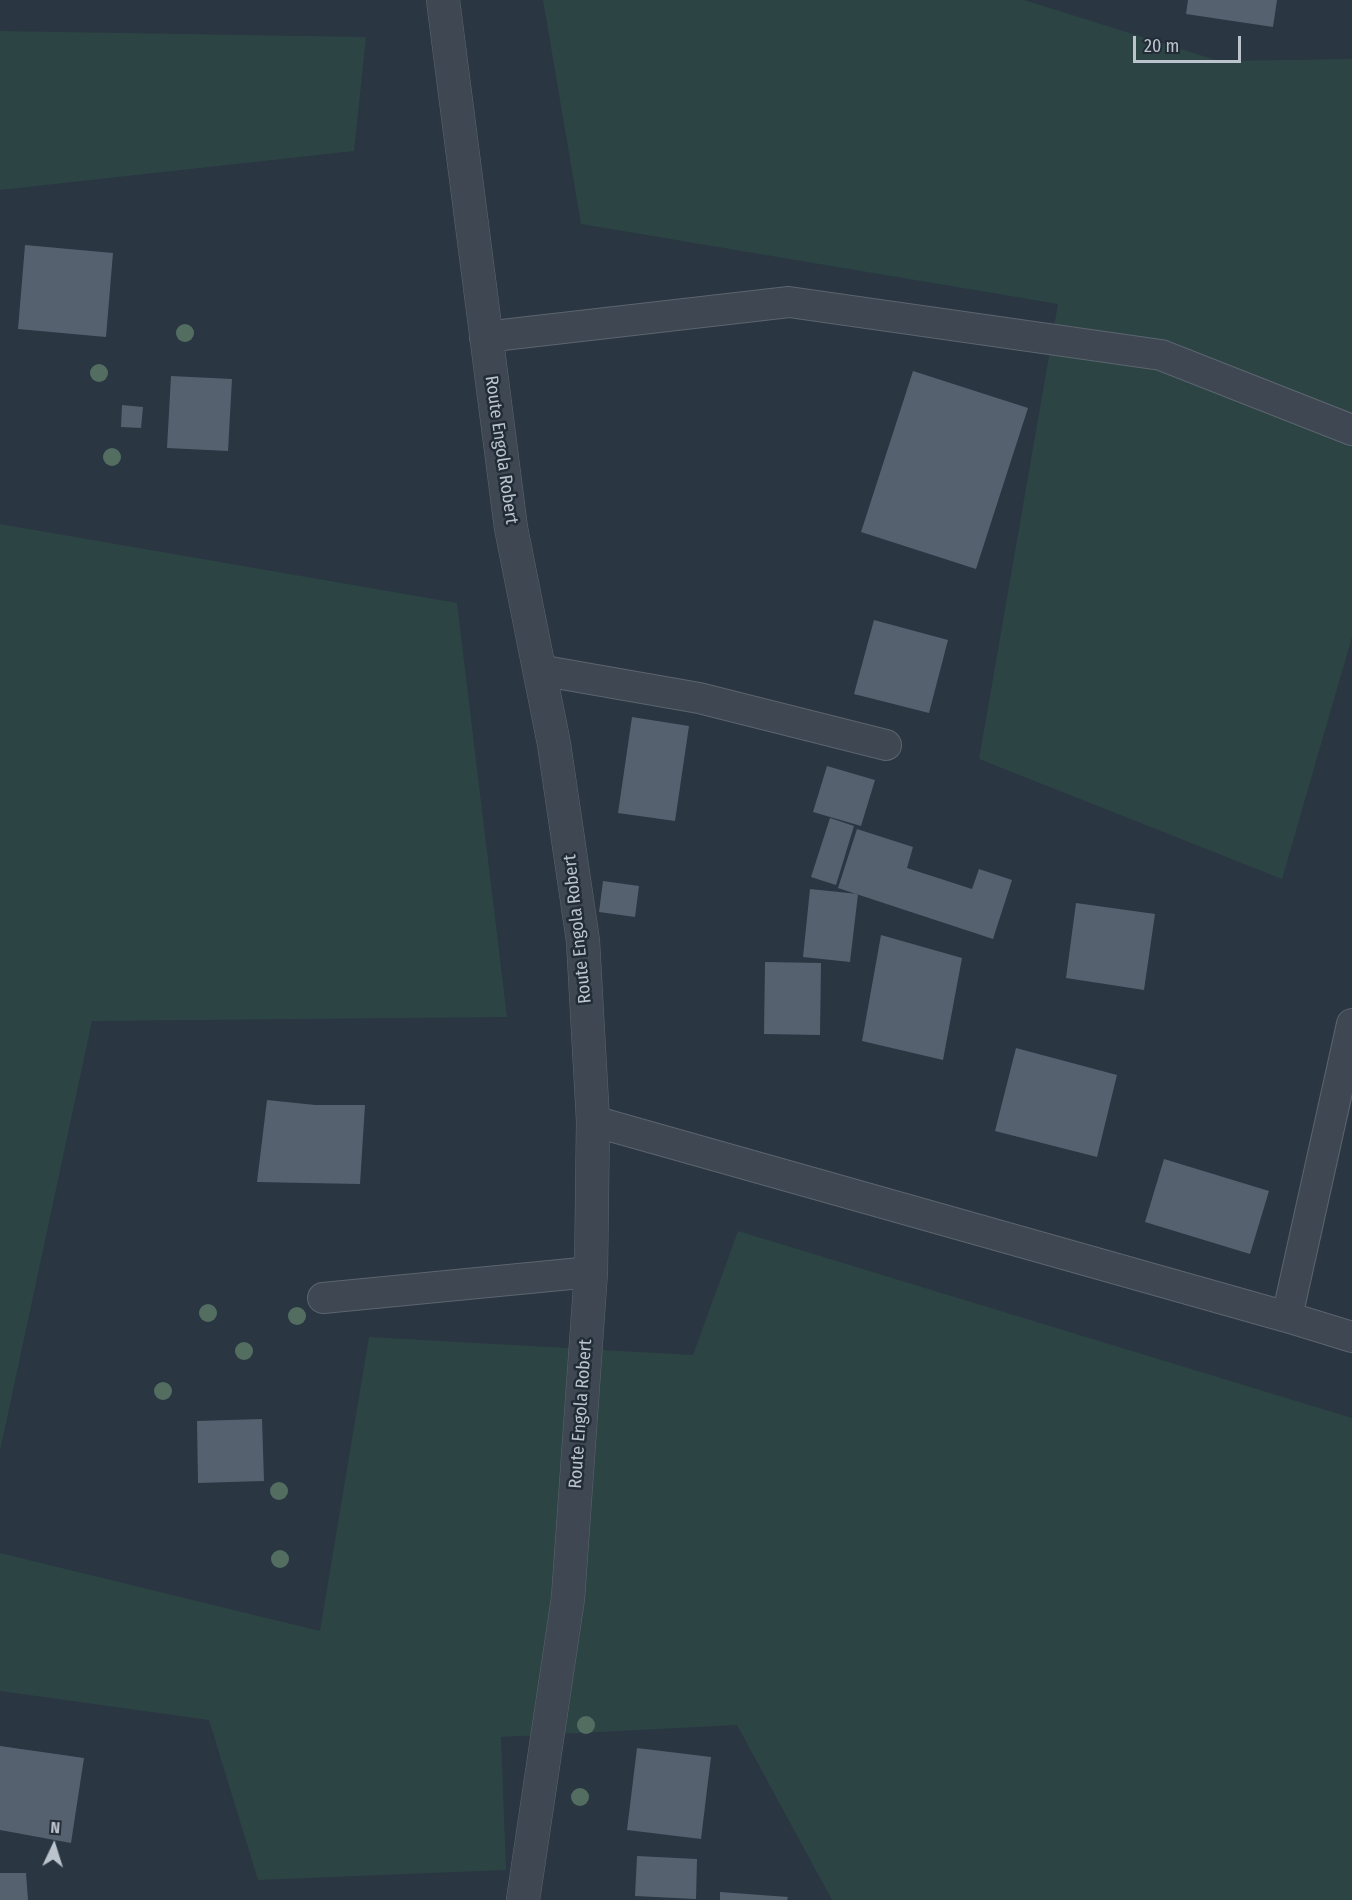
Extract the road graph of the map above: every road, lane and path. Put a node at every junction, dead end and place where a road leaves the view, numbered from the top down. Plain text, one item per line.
1 (443, 0) edge
2 (485, 337) junction
3 (1352, 430) edge
4 (539, 670) junction
5 (886, 745) dead end
6 (1352, 1024) edge
7 (593, 1121) junction
8 (591, 1272) junction
9 (323, 1298) dead end
10 (1287, 1317) junction
11 (1352, 1337) edge
12 (523, 1900) edge

1 - 2 street, Route Engola Robert
2 - 3 street
2 - 4 street, Route Engola Robert
4 - 5 street
4 - 7 street, Route Engola Robert
6 - 10 street
7 - 8 street, Route Engola Robert
7 - 10 street
8 - 9 street
8 - 12 street, Route Engola Robert
10 - 11 street

